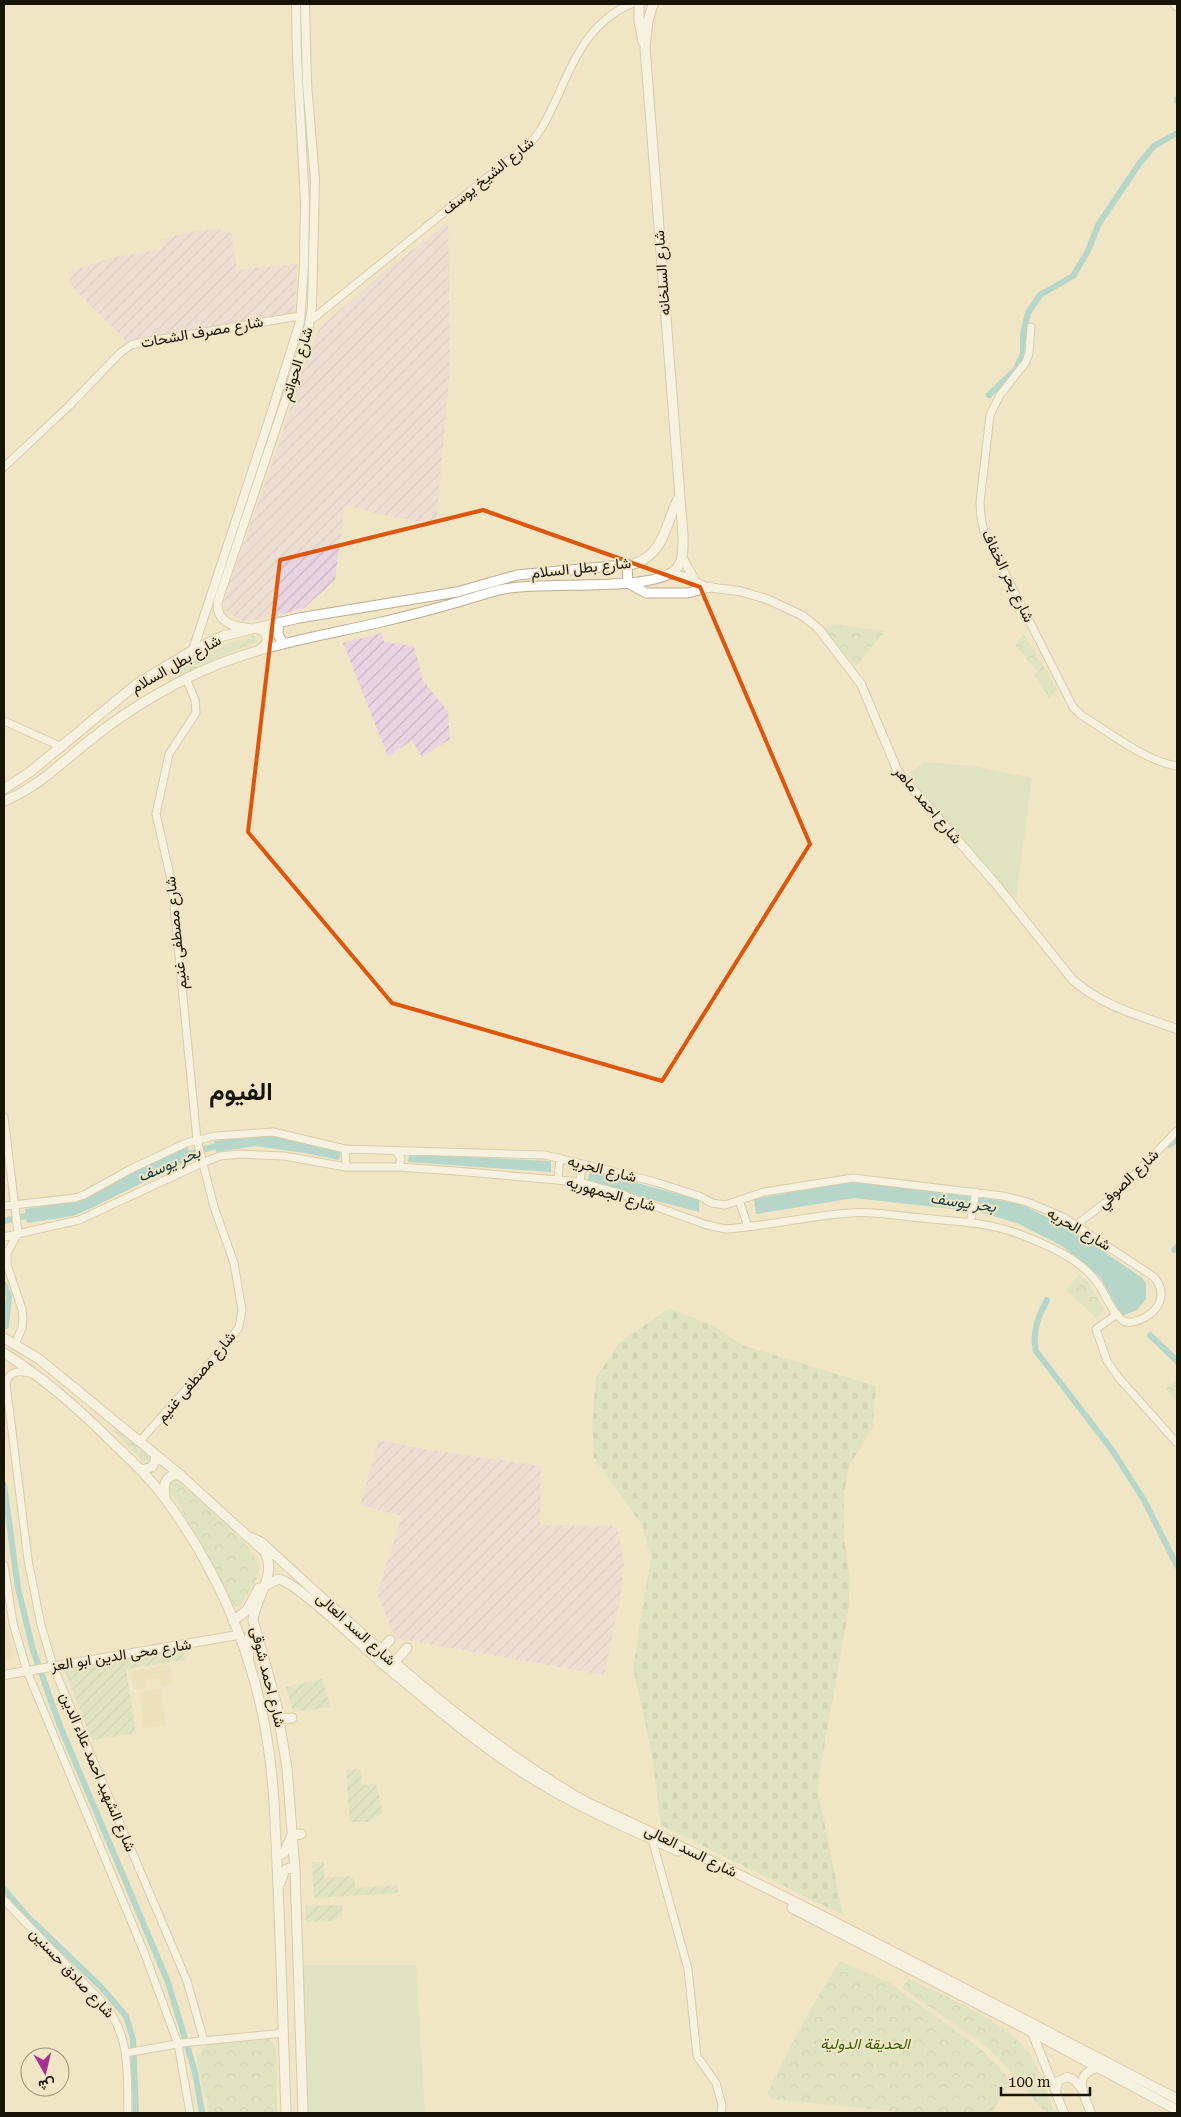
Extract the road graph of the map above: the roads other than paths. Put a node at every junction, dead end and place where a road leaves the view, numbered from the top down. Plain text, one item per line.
1 (296, 4) edge
2 (305, 4) edge
3 (630, 4) edge
4 (639, 4) edge
5 (653, 4) edge
6 (296, 47) junction
7 (306, 47) junction
8 (644, 48) junction
9 (300, 316) junction
10 (310, 321) junction
11 (1031, 327) dead end
12 (270, 417) junction
13 (279, 420) junction
14 (266, 429) junction
15 (275, 433) junction
16 (4, 468) edge
17 (678, 499) junction
18 (682, 558) junction
19 (627, 565) junction
20 (668, 574) junction
21 (696, 582) junction
22 (628, 583) junction
23 (710, 587) junction
24 (457, 592) junction
25 (460, 602) junction
26 (279, 622) junction
27 (253, 628) junction
28 (283, 644) junction
29 (260, 649) junction
30 (193, 650) junction
31 (186, 678) junction
32 (4, 721) edge
33 (62, 747) junction
34 (39, 765) junction
35 (1177, 766) edge
36 (47, 775) junction
37 (4, 789) edge
38 (4, 801) edge
39 (1177, 1029) edge
40 (4, 1117) edge
41 (1177, 1131) edge
42 (197, 1140) junction
43 (345, 1149) junction
44 (396, 1150) junction
45 (560, 1158) junction
46 (202, 1163) junction
47 (582, 1166) junction
48 (346, 1167) junction
49 (399, 1167) junction
50 (558, 1179) junction
51 (580, 1182) junction
52 (976, 1194) junction
53 (739, 1200) junction
54 (14, 1204) junction
55 (4, 1206) edge
56 (971, 1220) junction
57 (1076, 1225) junction
58 (748, 1227) junction
59 (18, 1233) junction
60 (4, 1237) edge
61 (1117, 1314) junction
62 (4, 1338) edge
63 (15, 1344) junction
64 (4, 1353) edge
65 (36, 1375) junction
66 (140, 1442) junction
67 (1177, 1443) edge
68 (154, 1453) junction
69 (141, 1470) junction
70 (181, 1475) junction
71 (166, 1498) junction
72 (250, 1537) junction
73 (4, 1565) edge
74 (266, 1586) junction
75 (325, 1607) junction
76 (233, 1621) junction
77 (255, 1630) junction
78 (238, 1635) junction
79 (390, 1640) dead end
80 (407, 1648) dead end
81 (380, 1651) junction
82 (248, 1663) junction
83 (394, 1663) junction
84 (50, 1666) junction
85 (30, 1670) junction
86 (4, 1675) edge
87 (292, 1718) dead end
88 (280, 1719) junction
89 (475, 1734) junction
90 (487, 1736) junction
91 (481, 1745) junction
92 (296, 1834) junction
93 (652, 1839) junction
94 (276, 1856) junction
95 (294, 1870) junction
96 (278, 1890) junction
97 (4, 1900) edge
98 (981, 2001) junction
99 (1032, 2032) junction
100 (284, 2033) junction
101 (202, 2041) junction
102 (180, 2043) junction
103 (128, 2053) junction
104 (1097, 2068) junction
105 (1082, 2089) junction
106 (1056, 2094) junction
107 (1177, 2099) edge
108 (1177, 2110) edge
109 (128, 2113) edge
110 (190, 2113) edge
111 (286, 2113) edge
112 (304, 2113) edge
113 (721, 2113) edge
114 (1064, 2113) edge
115 (1091, 2113) edge

1 - 6 main road, شارع الحواتم
2 - 7 main road, شارع الحواتم
3 - 10 street, شارع الشيخ يوسف
4 - 8 main road
5 - 8 main road
6 - 7 main road
6 - 9 main road, شارع الحواتم
7 - 10 main road, شارع الحواتم
8 - 17 main road, شارع السلخانه
9 - 12 main road, شارع الحواتم
9 - 16 street, شارع مصرف الشحات
10 - 13 main road, شارع الحواتم
11 - 35 street, شارع بحر الخفاف
12 - 13 main road
12 - 14 main road, شارع الحواتم
13 - 15 main road, شارع الحواتم
14 - 15 main road
14 - 30 main road, شارع الحواتم
15 - 27 main road, شارع الحواتم
17 - 18 main road
17 - 19 main road, شارع بطل السلام
18 - 20 main road
18 - 21 main road
19 - 22 main road
19 - 24 main road, شارع بطل السلام
20 - 21 main road, شارع احمد ماهر
20 - 22 main road, شارع بطل السلام
21 - 23 main road, شارع احمد ماهر
22 - 23 main road
22 - 25 main road, شارع بطل السلام
23 - 39 main road, شارع احمد ماهر
24 - 25 main road
24 - 26 main road, شارع بطل السلام
25 - 28 main road, شارع بطل السلام
26 - 27 main road, شارع بطل السلام
26 - 28 main road
27 - 29 main road
27 - 30 main road, شارع بطل السلام
28 - 29 main road, شارع بطل السلام
29 - 31 main road, شارع بطل السلام
30 - 33 main road, شارع بطل السلام
31 - 36 main road, شارع بطل السلام
31 - 42 street, شارع مصطفى غنيم
32 - 33 street
33 - 34 main road, شارع بطل السلام
34 - 36 main road
34 - 37 main road, شارع بطل السلام
36 - 38 main road, شارع بطل السلام
40 - 54 street
41 - 57 street, شارع الصوفي
42 - 43 street, شارع الحريه
42 - 46 street, شارع مصطفى غنيم
42 - 54 street, شارع الحريه
43 - 44 street, شارع الحريه
43 - 48 street
44 - 45 street, شارع الحريه
44 - 49 street
45 - 47 street, شارع الحريه
45 - 50 street
46 - 48 street, شارع الجمهوريه
46 - 59 street, شارع الجمهوريه
46 - 66 street, شارع مصطفى غنيم
47 - 51 street
47 - 53 street, شارع الحريه
48 - 49 street, شارع الجمهوريه
49 - 50 street, شارع الجمهوريه
50 - 51 street, شارع الجمهوريه
51 - 58 street, شارع الجمهوريه
52 - 53 street, شارع الحريه
52 - 56 street
52 - 57 street, شارع الحريه
53 - 58 street
54 - 55 street, شارع الحريه
54 - 59 street
56 - 58 street, شارع الجمهوريه
56 - 61 street, شارع الجمهوريه
57 - 61 street, شارع الحريه
59 - 60 street, شارع الجمهوريه
59 - 63 street
61 - 67 street
62 - 63 main road, شارع احمد شوقى
63 - 66 main road, شارع احمد شوقى
64 - 65 main road, شارع احمد شوقى
65 - 69 main road, شارع احمد شوقى
65 - 84 street, شارع الشهيد احمد علاء الدين
66 - 68 main road, شارع احمد شوقى
68 - 69 main road
68 - 70 main road, شارع احمد شوقى
69 - 71 main road, شارع احمد شوقى
70 - 71 main road
70 - 72 main road, شارع احمد شوقى
71 - 76 main road, شارع احمد شوقى
72 - 74 main road, شارع احمد شوقى
72 - 75 main road, شارع السد العالى
72 - 76 main road
73 - 85 street, شارع الشهيد احمد علاء الدين
74 - 75 main road, شارع السد العالى
74 - 77 main road, شارع احمد شوقى
75 - 81 main road, شارع السد العالى
75 - 89 main road, شارع السد العالى
76 - 78 main road, شارع احمد شوقى
77 - 82 main road
77 - 88 main road, شارع احمد شوقى
78 - 82 main road, شارع احمد شوقى
78 - 84 main road, شارع محى الدين ابو العز
79 - 81 main road
80 - 83 main road
81 - 83 main road, شارع السد العالى
82 - 94 main road, شارع احمد شوقى
83 - 89 main road, شارع السد العالى
84 - 85 main road, شارع محى الدين ابو العز
84 - 101 street, شارع الشهيد احمد علاء الدين
85 - 86 main road, شارع محى الدين ابو العز
85 - 102 street, شارع الشهيد احمد علاء الدين
87 - 88 main road
88 - 92 main road, شارع احمد شوقى
89 - 90 main road, شارع السد العالى
89 - 91 main road, شارع السد العالى
90 - 91 main road
90 - 98 main road, شارع السد العالى
91 - 93 main road, شارع السد العالى
92 - 94 main road
92 - 95 main road, شارع احمد شوقى
93 - 98 main road, شارع السد العالى
93 - 113 street
94 - 96 main road, شارع احمد شوقى
95 - 96 main road
95 - 112 main road, شارع احمد شوقى
96 - 100 main road, شارع احمد شوقى
97 - 103 street, شارع صادق حسنين
98 - 99 main road, شارع السد العالى
98 - 107 main road, شارع السد العالى
99 - 104 main road, شارع السد العالى
99 - 106 main road
100 - 101 street
100 - 111 main road, شارع احمد شوقى
101 - 102 street
102 - 103 street
102 - 110 street, شارع الشهيد احمد علاء الدين
103 - 109 street, شارع صادق حسنين
104 - 105 main road
104 - 108 main road, شارع السد العالى
105 - 106 main road
105 - 115 main road
106 - 114 main road

